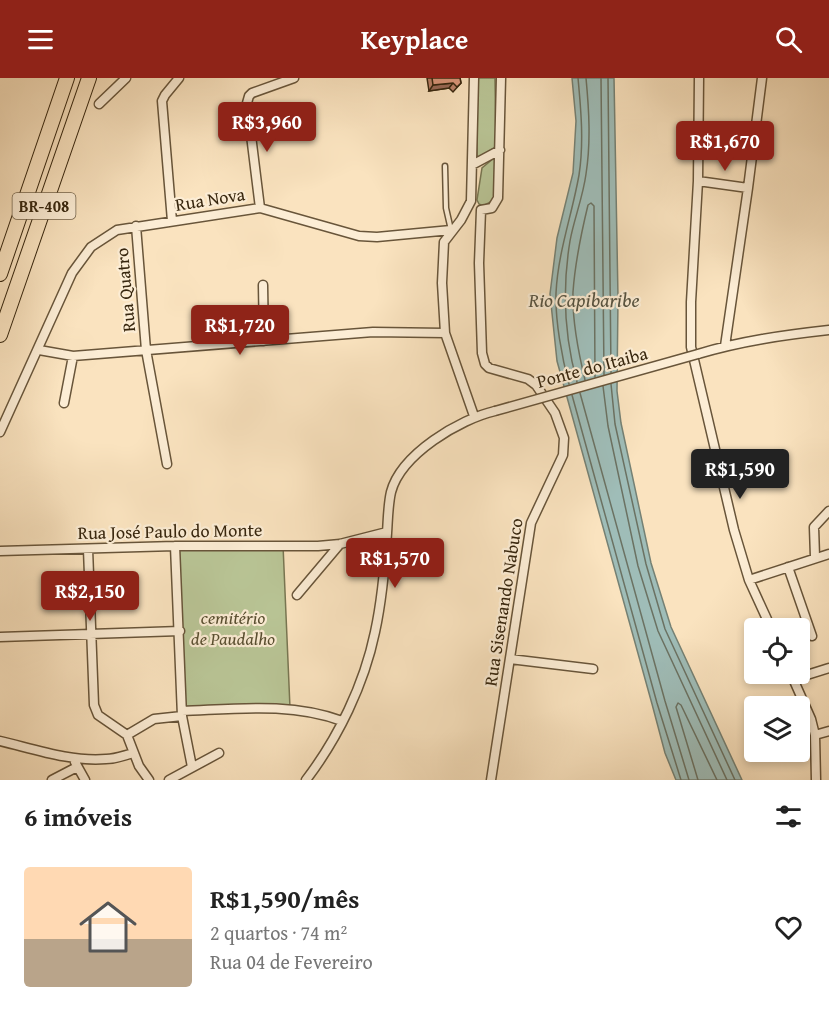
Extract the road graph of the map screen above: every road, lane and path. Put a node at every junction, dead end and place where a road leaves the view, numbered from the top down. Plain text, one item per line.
1 (67, 78) edge
2 (89, 78) edge
3 (126, 78) edge
4 (179, 78) edge
5 (294, 78) edge
6 (474, 78) edge
7 (501, 78) edge
8 (699, 78) edge
9 (762, 78) edge
10 (99, 104) dead end
11 (500, 150) junction
12 (472, 165) junction
13 (445, 166) dead end
14 (698, 181) junction
15 (748, 188) junction
16 (471, 201) junction
17 (260, 208) junction
18 (481, 210) junction
19 (172, 221) junction
20 (136, 226) junction
21 (451, 230) junction
22 (0, 274) edge
23 (264, 285) dead end
24 (829, 330) edge
25 (445, 333) junction
26 (0, 335) edge
27 (264, 341) junction
28 (725, 346) junction
29 (39, 350) junction
30 (146, 350) junction
31 (73, 356) junction
32 (64, 402) dead end
33 (474, 416) junction
34 (0, 432) edge
35 (167, 464) dead end
36 (829, 511) edge
37 (387, 532) junction
38 (340, 544) junction
39 (175, 546) junction
40 (88, 549) junction
41 (0, 551) edge
42 (829, 554) edge
43 (815, 557) junction
44 (788, 567) junction
45 (749, 580) junction
46 (297, 595) dead end
47 (766, 618) edge
48 (180, 631) junction
49 (91, 635) junction
50 (812, 636) dead end
51 (0, 637) edge
52 (510, 659) junction
53 (829, 668) edge
54 (593, 669) dead end
55 (810, 672) edge
56 (796, 684) edge
57 (182, 713) junction
58 (342, 721) junction
59 (829, 731) edge
60 (127, 735) junction
61 (815, 735) junction
62 (0, 741) edge
63 (134, 753) junction
64 (219, 753) dead end
65 (73, 757) junction
66 (77, 767) junction
67 (192, 767) junction
68 (52, 780) edge
69 (85, 780) edge
70 (148, 780) edge
71 (169, 780) edge
72 (306, 780) edge
73 (491, 780) edge
74 (816, 780) edge

1 - 22 highway, BR-408
2 - 26 highway, BR-408
3 - 10 street
4 - 19 street
5 - 17 street
6 - 12 street
7 - 11 street
8 - 14 street
9 - 15 street
11 - 12 street
11 - 18 street
12 - 16 street
13 - 21 lane
14 - 15 street
14 - 45 street
15 - 28 street
16 - 18 street
16 - 21 street
17 - 19 street, Rua Nova
17 - 21 street, Rua Nova
18 - 52 street, Rua Sisenando Nabuco
19 - 20 street, Rua Nova
20 - 29 street, Rua Nova
20 - 30 street, Rua Quatro
21 - 25 street
23 - 27 street
24 - 28 street, Ponte do Itaiba
25 - 27 street
25 - 33 street
27 - 30 street
28 - 33 street, Ponte do Itaiba, bridge
29 - 31 street
29 - 34 street, Rua Nova
30 - 31 street
30 - 35 street, Rua Quatro
31 - 32 street
33 - 37 street, Ponte do Itaiba
36 - 43 street
37 - 38 street, Rua José Paulo do Monte
37 - 58 street, Ponte do Itaiba
38 - 39 street, Rua José Paulo do Monte
38 - 46 street
39 - 40 street, Rua José Paulo do Monte
39 - 48 street
40 - 41 street, Rua José Paulo do Monte
40 - 49 street
42 - 43 street
43 - 44 street
44 - 45 street
44 - 50 street
45 - 47 street
48 - 49 street
48 - 57 street
49 - 51 street
49 - 60 street
52 - 54 street
52 - 73 street, Rua Sisenando Nabuco
53 - 55 street
56 - 61 street
57 - 58 street
57 - 60 street
57 - 67 street
58 - 72 street, Ponte do Itaiba
59 - 61 street
60 - 63 street
61 - 74 street
62 - 65 street
63 - 65 street
63 - 70 street
64 - 67 street
65 - 66 street
66 - 68 street
66 - 69 street
67 - 71 street

